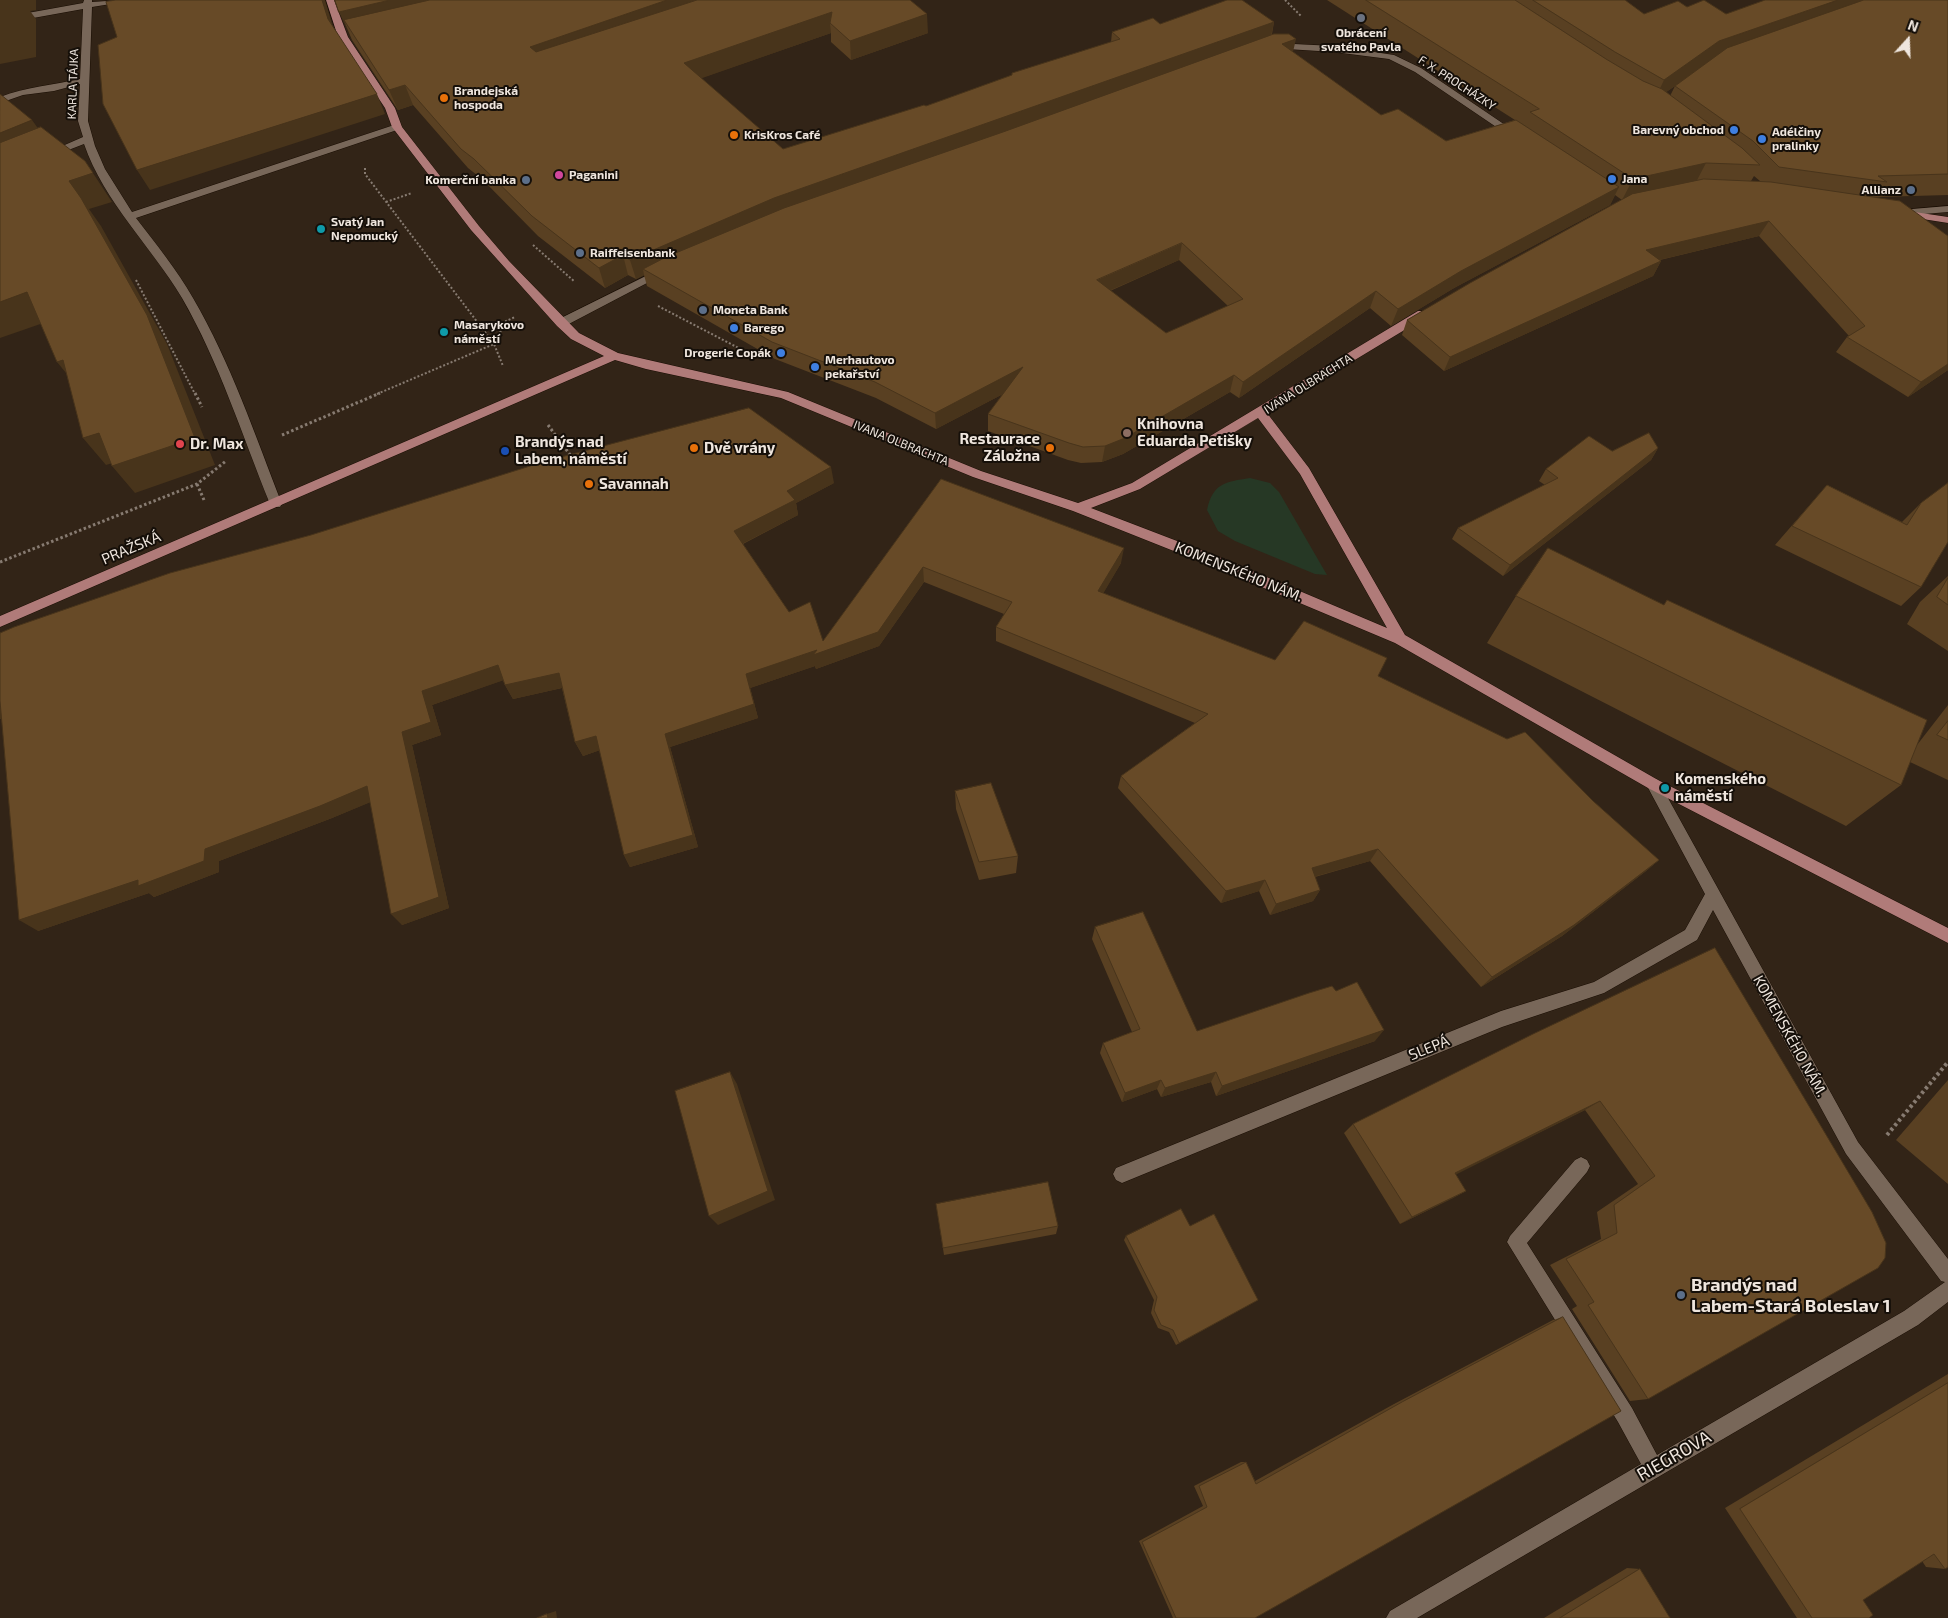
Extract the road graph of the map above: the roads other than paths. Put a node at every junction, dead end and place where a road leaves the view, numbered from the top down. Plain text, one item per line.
1 (117, 0) edge
2 (330, 0) edge
3 (88, 2) edge
4 (0, 21) edge
5 (1260, 49) edge
6 (86, 80) junction
7 (0, 100) edge
8 (397, 127) junction
9 (87, 139) junction
10 (1526, 142) edge
11 (44, 157) edge
12 (1948, 209) edge
13 (1895, 212) joint
14 (131, 216) junction
15 (1948, 220) edge
16 (675, 266) edge
17 (1435, 307) edge
18 (561, 323) junction
19 (614, 356) junction
20 (1260, 413) junction
21 (276, 504) junction
22 (1078, 508) junction
23 (0, 622) edge
24 (1400, 639) junction
25 (1653, 784) junction
26 (1713, 895) junction
27 (1948, 936) edge
28 (1581, 1166) dead end
29 (1122, 1174) dead end
30 (1948, 1274) edge
31 (1948, 1290) edge
32 (1653, 1467) junction
33 (1397, 1618) edge

1 - 3 street
2 - 8 main road
3 - 4 street
3 - 6 street, KARLA TÁJKA
5 - 10 street, F. X. PROCHÁZKY
6 - 7 street
6 - 9 street, KARLA TÁJKA
8 - 14 street
8 - 18 main road
9 - 11 street
9 - 14 street, KARLA TÁJKA
12 - 13 street
13 - 15 main road
14 - 21 street
16 - 18 street
17 - 20 main road, IVANA OLBRACHTA
18 - 19 main road
19 - 21 main road
19 - 22 main road, IVANA OLBRACHTA
20 - 22 main road, IVANA OLBRACHTA
20 - 24 main road
21 - 23 main road, PRAŽSKÁ
22 - 24 main road, KOMENSKÉHO NÁM.
24 - 25 main road, KOMENSKÉHO NÁM.
25 - 26 street, KOMENSKÉHO NÁM.
25 - 27 main road, KOMENSKÉHO NÁM.
26 - 29 street, SLEPÁ
26 - 30 street, KOMENSKÉHO NÁM.
28 - 32 street
31 - 32 street, RIEGROVA
32 - 33 street, RIEGROVA

